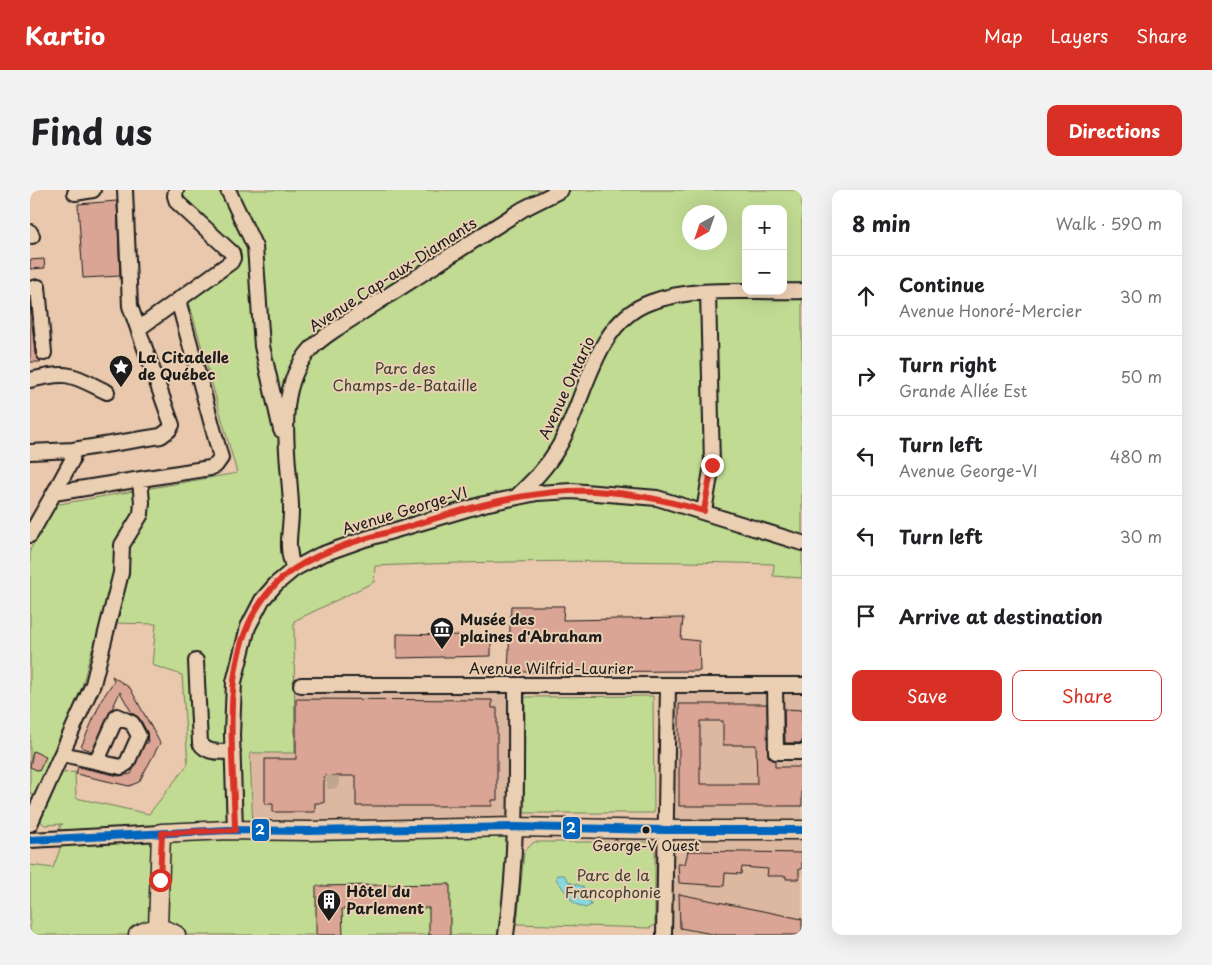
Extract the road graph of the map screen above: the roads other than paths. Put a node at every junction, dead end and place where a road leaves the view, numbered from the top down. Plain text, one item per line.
1 (93, 190) edge
2 (125, 190) edge
3 (176, 190) edge
4 (228, 190) edge
5 (561, 190) edge
6 (75, 193) dead end
7 (30, 289) edge
8 (708, 292) junction
9 (802, 292) edge
10 (178, 300) junction
11 (138, 329) junction
12 (44, 353) dead end
13 (30, 380) edge
14 (108, 392) dead end
15 (74, 450) junction
16 (286, 450) junction
17 (30, 452) edge
18 (140, 480) junction
19 (54, 493) junction
20 (517, 496) junction
21 (704, 511) junction
22 (30, 536) edge
23 (802, 543) edge
24 (294, 569) junction
25 (196, 661) dead end
26 (301, 685) dead end
27 (516, 685) junction
28 (668, 685) junction
29 (802, 685) edge
30 (775, 686) junction
31 (233, 751) junction
32 (802, 752) edge
33 (62, 754) junction
34 (97, 761) dead end
35 (30, 824) edge
36 (516, 827) junction
37 (235, 830) junction
38 (665, 830) junction
39 (802, 830) edge
40 (162, 833) junction
41 (30, 840) edge
42 (158, 928) junction
43 (138, 935) edge
44 (176, 935) edge
45 (506, 935) edge
46 (664, 935) edge

1 - 6 street
2 - 11 street
3 - 10 street
4 - 16 street, Avenue Cap-aux-Diamants
5 - 16 street, Avenue Cap-aux-Diamants
7 - 12 street
8 - 9 street, Avenue Ontario
8 - 20 street, Avenue Ontario
8 - 21 street
10 - 11 street
10 - 18 street
11 - 15 street
13 - 14 street
15 - 17 street
15 - 19 street
16 - 24 street, Avenue Cap-aux-Diamants
18 - 19 street
18 - 33 street
19 - 22 street
20 - 21 street, Avenue George-VI
20 - 24 street, Avenue George-VI
21 - 23 street, Avenue George-VI
24 - 31 street, Avenue George-VI
25 - 31 street
26 - 27 street, Avenue Wilfrid-Laurier
27 - 28 street, Avenue Wilfrid-Laurier
27 - 36 street
28 - 30 street, Avenue Wilfrid-Laurier
28 - 38 street
29 - 30 street, Avenue Wilfrid-Laurier
30 - 32 street
31 - 37 street, Avenue George-VI
33 - 34 street
33 - 35 street
36 - 37 main road
36 - 38 main road
36 - 45 street
37 - 40 main road
38 - 39 main road
38 - 46 street
40 - 41 street
40 - 42 main road
42 - 43 main road
42 - 44 main road

